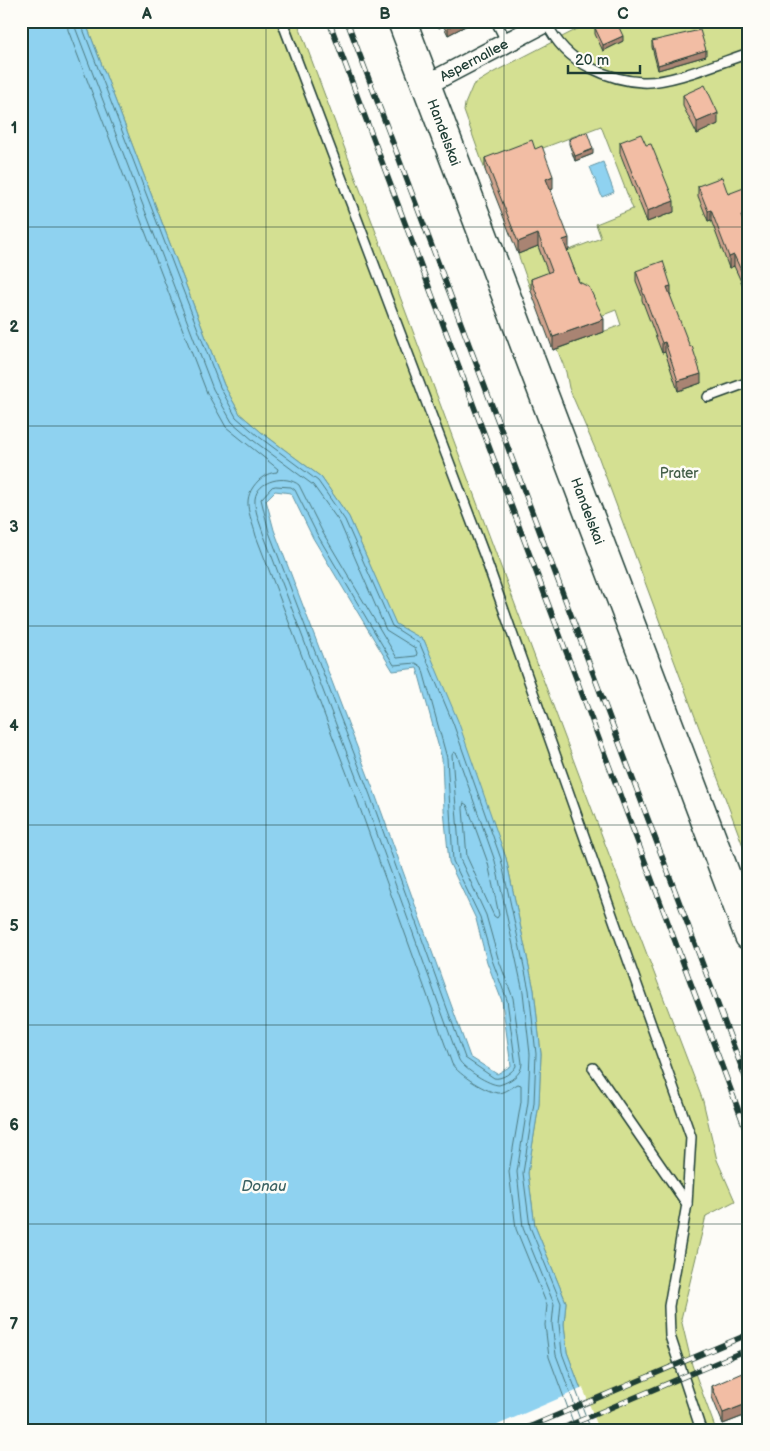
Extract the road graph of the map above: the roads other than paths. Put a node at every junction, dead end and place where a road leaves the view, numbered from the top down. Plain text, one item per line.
1 (282, 21) edge
2 (402, 21) edge
3 (496, 21) edge
4 (547, 22) edge
5 (507, 42) junction
6 (749, 53) edge
7 (426, 84) junction
8 (749, 382) edge
9 (708, 398) dead end
10 (749, 936) edge
11 (593, 1068) dead end
12 (686, 1204) junction
13 (701, 1430) edge

1 - 12 lane
2 - 7 main road, Handelskai
3 - 5 lane
4 - 5 street, Aspernallee
4 - 6 lane
5 - 7 street, Aspernallee
7 - 10 main road, Handelskai
8 - 9 lane
11 - 12 lane
12 - 13 lane

